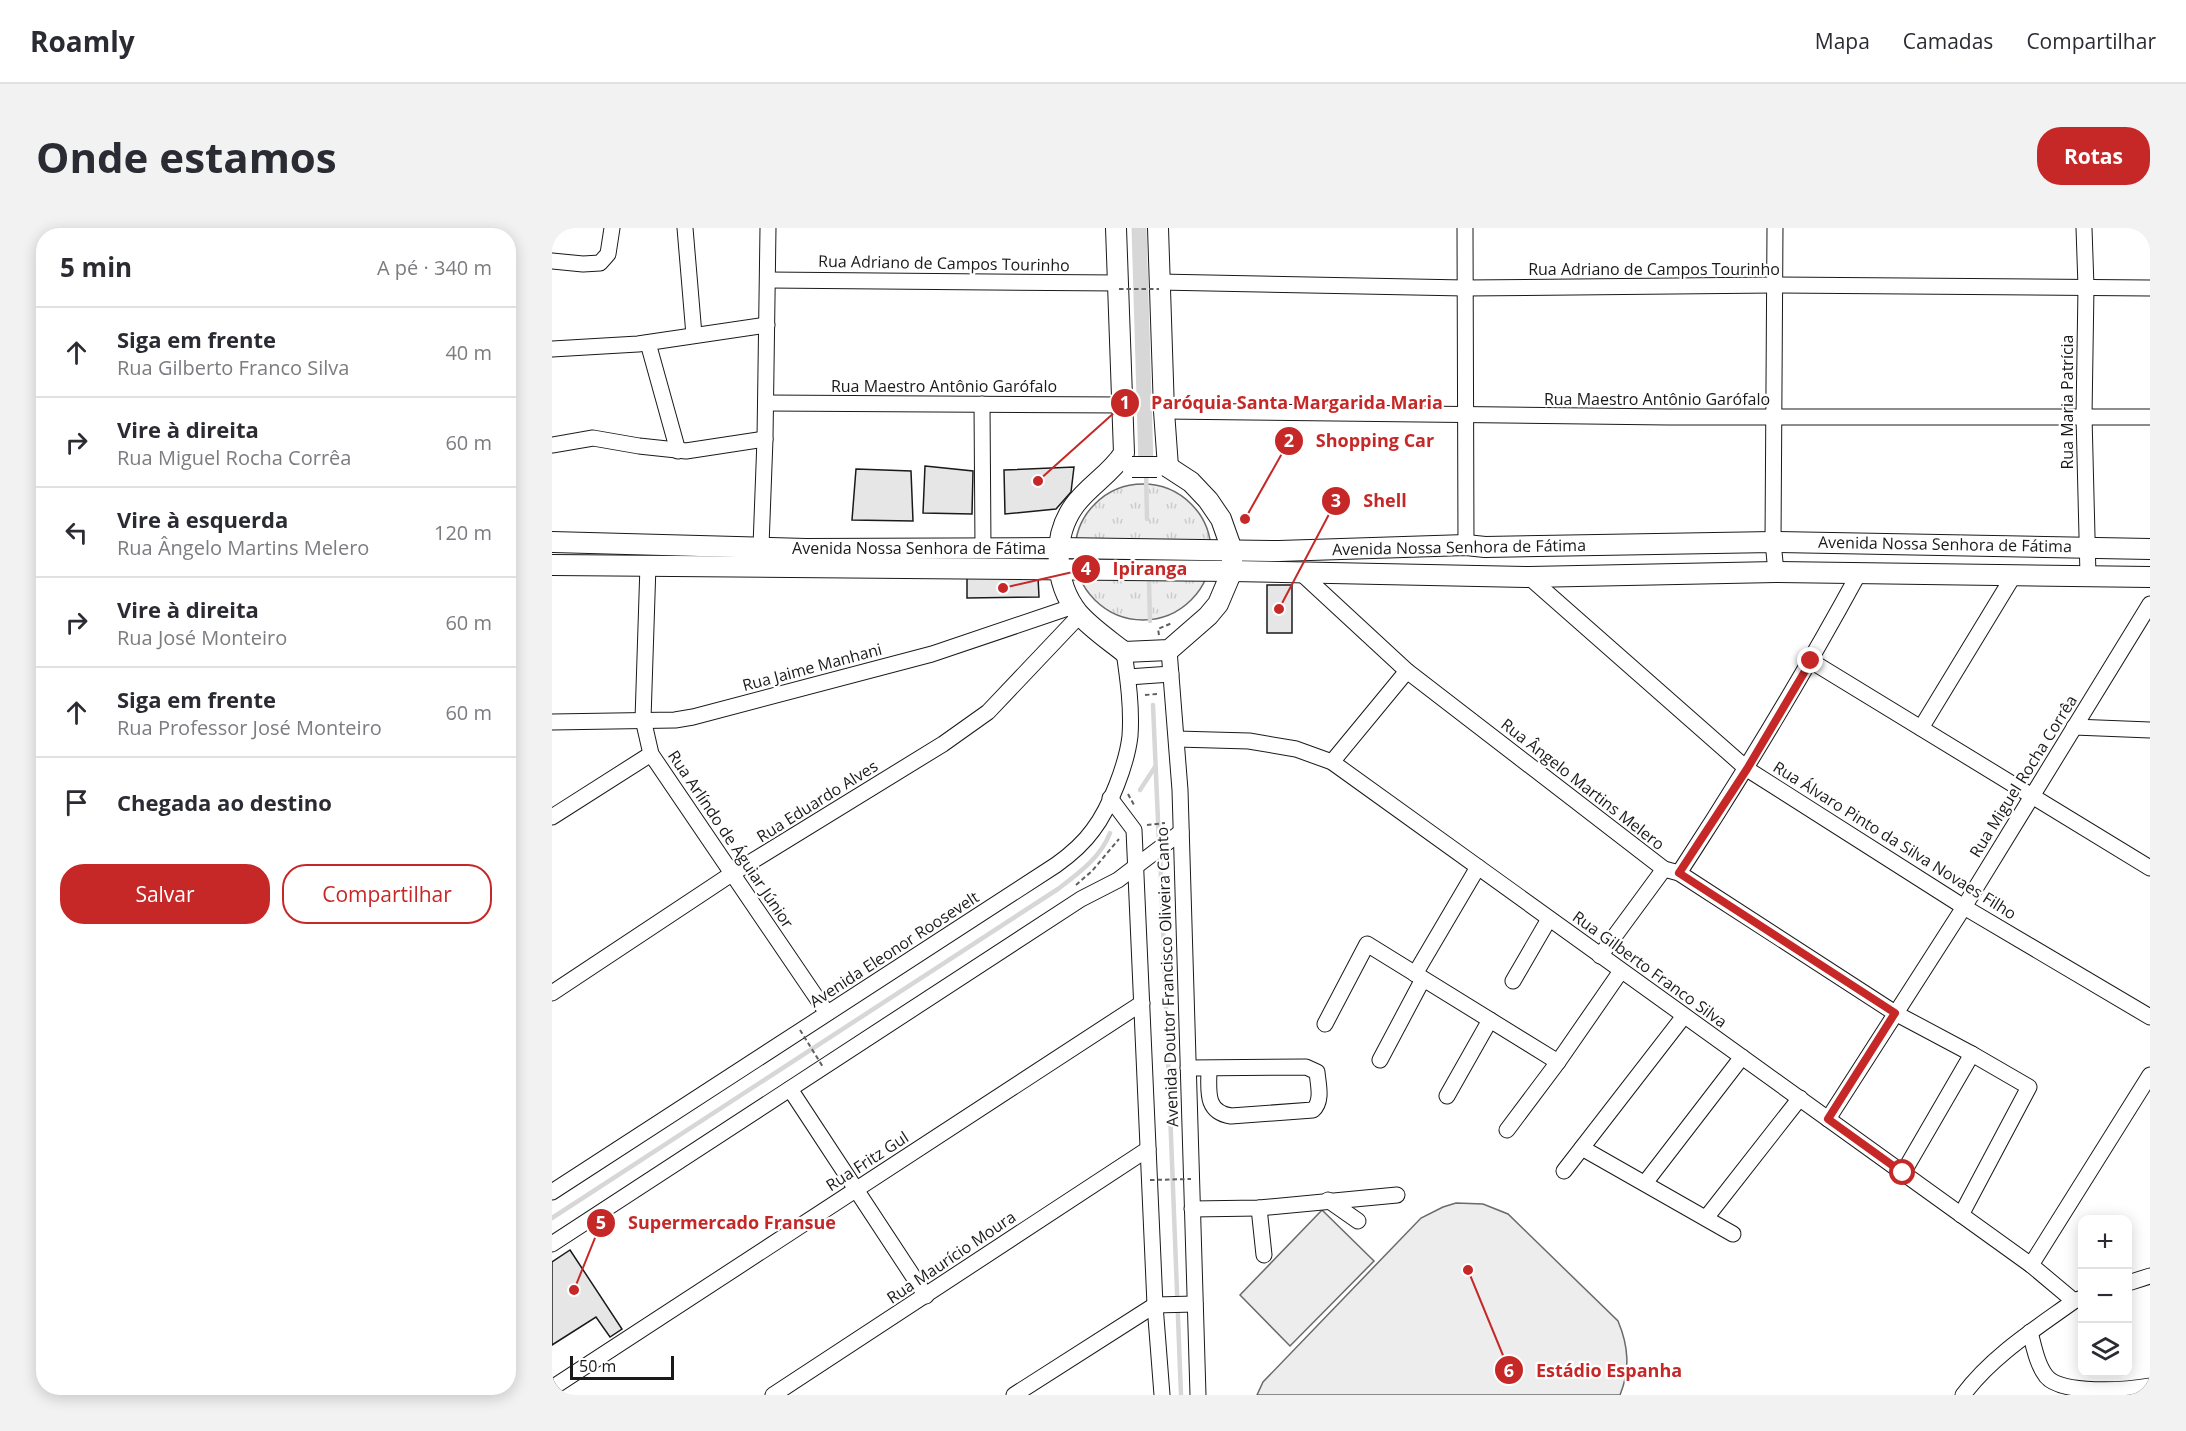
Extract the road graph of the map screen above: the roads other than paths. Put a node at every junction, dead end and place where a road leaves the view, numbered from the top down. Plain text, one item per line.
1 (612, 228) edge
2 (685, 228) edge
3 (768, 228) edge
4 (1116, 228) edge
5 (1158, 228) edge
6 (1465, 228) edge
7 (1775, 228) edge
8 (2084, 228) edge
9 (552, 261) edge
10 (768, 280) junction
11 (1774, 285) junction
12 (1119, 286) junction
13 (1159, 286) junction
14 (2086, 287) junction
15 (1465, 288) junction
16 (2150, 288) edge
17 (767, 326) junction
18 (694, 335) junction
19 (648, 343) junction
20 (552, 349) edge
21 (766, 403) junction
22 (982, 404) junction
23 (1123, 405) junction
24 (1164, 411) junction
25 (1467, 415) junction
26 (2084, 416) junction
27 (2150, 417) edge
28 (1775, 418) junction
29 (765, 439) junction
30 (552, 445) edge
31 (678, 451) junction
32 (1123, 467) junction
33 (1162, 467) junction
34 (552, 542) edge
35 (1773, 542) junction
36 (1466, 545) junction
37 (761, 546) junction
38 (2087, 546) junction
39 (1059, 548) junction
40 (983, 549) junction
41 (2150, 549) edge
42 (1232, 550) junction
43 (552, 565) edge
44 (648, 565) junction
45 (1059, 571) junction
46 (1232, 571) junction
47 (1776, 572) junction
48 (1301, 573) junction
49 (1860, 573) junction
50 (2014, 575) junction
51 (2088, 576) junction
52 (1529, 577) junction
53 (2150, 577) edge
54 (2150, 604) edge
55 (1077, 611) junction
56 (1169, 650) junction
57 (1124, 652) junction
58 (1811, 661) junction
59 (1407, 671) junction
60 (1171, 674) junction
61 (1128, 677) junction
62 (643, 719) junction
63 (552, 722) edge
64 (2074, 727) junction
65 (1921, 728) junction
66 (2150, 730) edge
67 (1177, 739) junction
68 (651, 754) junction
69 (1332, 762) junction
70 (1747, 769) junction
71 (2032, 795) junction
72 (1110, 798) junction
73 (552, 818) edge
74 (1178, 835) junction
75 (1136, 867) junction
76 (1478, 867) junction
77 (2150, 868) edge
78 (1672, 871) junction
79 (733, 873) junction
80 (1964, 907) junction
81 (1549, 919) junction
82 (1600, 956) junction
83 (1621, 971) junction
84 (1419, 976) junction
85 (1513, 981) dead end
86 (552, 993) edge
87 (1142, 1003) junction
88 (827, 1013) junction
89 (1895, 1013) junction
90 (1684, 1016) junction
91 (2150, 1017) edge
92 (1490, 1020) junction
93 (1325, 1024) dead end
94 (1972, 1054) junction
95 (1742, 1057) junction
96 (1380, 1060) dead end
97 (1558, 1062) junction
98 (1188, 1068) junction
99 (1209, 1068) junction
100 (2150, 1075) edge
101 (790, 1089) junction
102 (2145, 1092) edge
103 (1448, 1096) dead end
104 (1800, 1098) junction
105 (1828, 1119) junction
106 (1507, 1130) dead end
107 (1582, 1148) junction
108 (1148, 1149) junction
109 (1564, 1171) dead end
110 (1903, 1173) junction
111 (1645, 1183) junction
112 (857, 1189) junction
113 (552, 1192) edge
114 (1397, 1195) dead end
115 (1328, 1200) junction
116 (1260, 1208) junction
117 (1192, 1209) junction
118 (1961, 1215) junction
119 (1706, 1218) junction
120 (1358, 1221) dead end
121 (1733, 1234) dead end
122 (552, 1244) edge
123 (1264, 1255) dead end
124 (2031, 1265) junction
125 (2150, 1276) edge
126 (2132, 1281) edge
127 (926, 1296) junction
128 (2078, 1299) edge
129 (1193, 1304) junction
130 (1162, 1305) junction
131 (2030, 1332) junction
132 (1977, 1375) junction
133 (2150, 1386) edge
134 (552, 1388) edge
135 (773, 1395) edge
136 (1014, 1395) edge
137 (1162, 1395) edge
138 (1198, 1395) edge
139 (1963, 1395) edge
140 (1973, 1395) edge

1 - 9 street
2 - 18 street
3 - 10 street
4 - 12 main road
5 - 13 main road
6 - 15 street
7 - 11 street
8 - 14 street, Rua Maria Patrícia
10 - 12 street, Rua Adriano de Campos Tourinho
10 - 17 street
11 - 14 street, Rua Adriano de Campos Tourinho
11 - 15 street, Rua Adriano de Campos Tourinho
11 - 28 street
12 - 23 main road
13 - 15 street, Rua Adriano de Campos Tourinho
13 - 24 main road
14 - 16 street, Rua Adriano de Campos Tourinho
14 - 26 street, Rua Maria Patrícia
15 - 25 street
17 - 18 street
17 - 21 street
18 - 19 street
19 - 20 street
19 - 31 street
21 - 22 street, Rua Maestro Antônio Garófalo
21 - 29 street
22 - 23 street, Rua Maestro Antônio Garófalo
22 - 40 street
23 - 32 main road
24 - 25 street, Rua Maestro Antônio Garófalo
24 - 33 main road
25 - 28 street, Rua Maestro Antônio Garófalo
25 - 36 street
26 - 27 street, Rua Maestro Antônio Garófalo
26 - 28 street, Rua Maestro Antônio Garófalo
26 - 38 street, Rua Maria Patrícia
28 - 35 street
29 - 31 street
29 - 37 street
30 - 31 street
32 - 33 main road, bridge
32 - 39 main road
33 - 42 main road
34 - 37 main road, Avenida Nossa Senhora de Fátima
35 - 36 main road, Avenida Nossa Senhora de Fátima
35 - 38 main road, Avenida Nossa Senhora de Fátima
35 - 47 street
36 - 42 main road, Avenida Nossa Senhora de Fátima
37 - 40 main road, Avenida Nossa Senhora de Fátima
38 - 41 main road, Avenida Nossa Senhora de Fátima
38 - 51 street, Rua Maria Patrícia
39 - 40 main road, Avenida Nossa Senhora de Fátima
39 - 42 main road, Avenida Nossa Senhora de Fátima
39 - 45 main road
42 - 46 main road
43 - 44 main road, Avenida Nossa Senhora de Fátima
44 - 45 main road, Avenida Nossa Senhora de Fátima
44 - 62 street, Rua Arlíndo de Águiar Júnior
45 - 46 main road, Avenida Nossa Senhora de Fátima
45 - 55 main road
46 - 48 main road, Avenida Nossa Senhora de Fátima
46 - 56 main road
47 - 49 main road, Avenida Nossa Senhora de Fátima
47 - 52 main road, Avenida Nossa Senhora de Fátima
48 - 52 main road, Avenida Nossa Senhora de Fátima
48 - 59 street, Rua Ângelo Martins Melero
49 - 50 main road, Avenida Nossa Senhora de Fátima
49 - 58 street
50 - 51 main road, Avenida Nossa Senhora de Fátima
50 - 65 street
51 - 53 main road, Avenida Nossa Senhora de Fátima
52 - 70 street, Rua Álvaro Pinto da Silva Novaes Filho
54 - 64 street, Rua Miguel Rocha Corrêa
55 - 57 main road
55 - 62 street, Rua Jaime Manhani
55 - 79 street, Rua Eduardo Alves
56 - 57 main road
56 - 60 street, Avenida Doutor Francisco Oliveira Canto
57 - 61 street, Avenida Eleonor Roosevelt
58 - 65 street
58 - 70 street
59 - 69 street
59 - 78 street, Rua Ângelo Martins Melero
60 - 61 street
60 - 67 street, Avenida Doutor Francisco Oliveira Canto
61 - 72 street, Avenida Eleonor Roosevelt
62 - 63 street, Rua Jaime Manhani
62 - 68 street, Rua Arlíndo de Águiar Júnior
64 - 66 street
64 - 71 street, Rua Miguel Rocha Corrêa
65 - 71 street
67 - 69 street, Rua Gilberto Franco Silva
67 - 74 street, Avenida Doutor Francisco Oliveira Canto
68 - 73 street
68 - 79 street, Rua Arlíndo de Águiar Júnior
69 - 76 street, Rua Gilberto Franco Silva
70 - 78 street
70 - 80 street, Rua Álvaro Pinto da Silva Novaes Filho
71 - 77 street
71 - 80 street, Rua Miguel Rocha Corrêa
72 - 75 street, Avenida Doutor Francisco Oliveira Canto
72 - 88 street, Avenida Eleonor Roosevelt
74 - 75 street
74 - 98 street, Avenida Doutor Francisco Oliveira Canto
75 - 87 street, Avenida Doutor Francisco Oliveira Canto
75 - 101 street
76 - 81 street, Rua Gilberto Franco Silva
76 - 84 street
78 - 82 street
78 - 89 street, Rua Ângelo Martins Melero
79 - 86 street, Rua Eduardo Alves
79 - 88 street, Rua Arlíndo de Águiar Júnior
80 - 89 street, Rua Miguel Rocha Corrêa
80 - 91 street, Rua Álvaro Pinto da Silva Novaes Filho
81 - 82 street, Rua Gilberto Franco Silva
81 - 85 street
82 - 83 street, Rua Gilberto Franco Silva
83 - 90 street, Rua Gilberto Franco Silva
83 - 97 street
84 - 92 street
84 - 93 street
84 - 96 street
87 - 108 street, Avenida Doutor Francisco Oliveira Canto
87 - 112 street, Rua Fritz Gul
88 - 113 street, Avenida Eleonor Roosevelt
89 - 94 street, Rua Ângelo Martins Melero
89 - 105 street, Rua Miguel Rocha Corrêa
90 - 95 street, Rua Gilberto Franco Silva
90 - 107 street
92 - 97 street
92 - 103 street
94 - 110 street
94 - 118 street, Rua Ângelo Martins Melero
95 - 104 street, Rua Gilberto Franco Silva
95 - 111 street
97 - 106 street
98 - 99 street
98 - 117 street, Avenida Doutor Francisco Oliveira Canto
99 - 99 street
100 - 102 street
101 - 112 street
101 - 122 street
102 - 124 street
104 - 105 street, Rua Gilberto Franco Silva
104 - 119 street
105 - 110 street, Rua Gilberto Franco Silva
107 - 109 street
107 - 111 street
108 - 127 street, Rua Maurício Moura
108 - 130 street, Avenida Doutor Francisco Oliveira Canto
110 - 118 street, Rua Gilberto Franco Silva
111 - 119 street
112 - 127 street
112 - 134 street, Rua Fritz Gul
114 - 115 street
115 - 116 street
115 - 120 street
116 - 117 street
116 - 123 street
117 - 129 street, Avenida Doutor Francisco Oliveira Canto
118 - 124 street, Rua Gilberto Franco Silva
119 - 121 street
124 - 128 street, Rua Gilberto Franco Silva
125 - 126 street
127 - 135 street, Rua Maurício Moura
128 - 131 street
129 - 130 street
129 - 138 street, Avenida Doutor Francisco Oliveira Canto
130 - 136 street
130 - 137 street, Avenida Doutor Francisco Oliveira Canto
131 - 132 street
131 - 133 street
132 - 139 street
132 - 140 street

